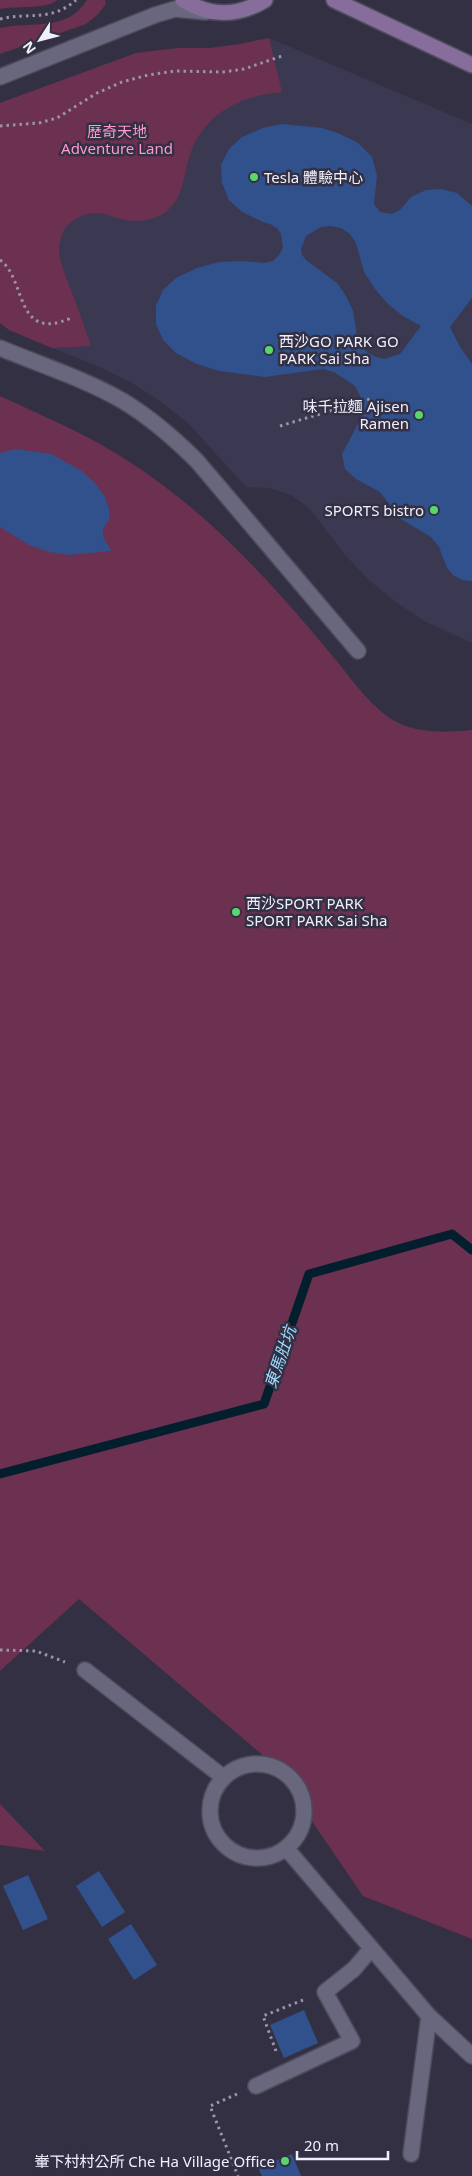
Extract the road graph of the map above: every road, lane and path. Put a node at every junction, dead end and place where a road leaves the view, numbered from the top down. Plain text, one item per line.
1 (76, 0) edge
2 (164, 0) edge
3 (183, 0) edge
4 (265, 0) edge
5 (334, 0) edge
6 (213, 13) junction
7 (155, 15) junction
8 (0, 19) edge
9 (282, 56) dead end
10 (472, 65) edge
11 (0, 77) edge
12 (0, 126) edge
13 (0, 260) edge
14 (71, 318) dead end
15 (0, 348) edge
16 (370, 399) dead end
17 (280, 426) dead end
18 (358, 650) dead end
19 (0, 1650) edge
20 (84, 1670) joint
21 (223, 1777) junction
22 (286, 1848) junction
23 (371, 1950) junction
24 (325, 1992) junction
25 (429, 2016) junction
26 (472, 2056) edge
27 (284, 2072) junction
28 (256, 2086) joint
29 (411, 2154) dead end
30 (238, 2176) edge

1 - 8 path
2 - 7 street
3 - 6 street
4 - 6 street
5 - 10 street
6 - 7 street
7 - 11 street
9 - 12 path
13 - 14 path
15 - 18 street
16 - 17 path
19 - 20 path
20 - 21 street
21 - 22 street
21 - 22 street
22 - 23 street
23 - 24 street
23 - 25 street
24 - 27 path
24 - 27 street
25 - 26 street
25 - 29 street
27 - 28 street
28 - 30 path

